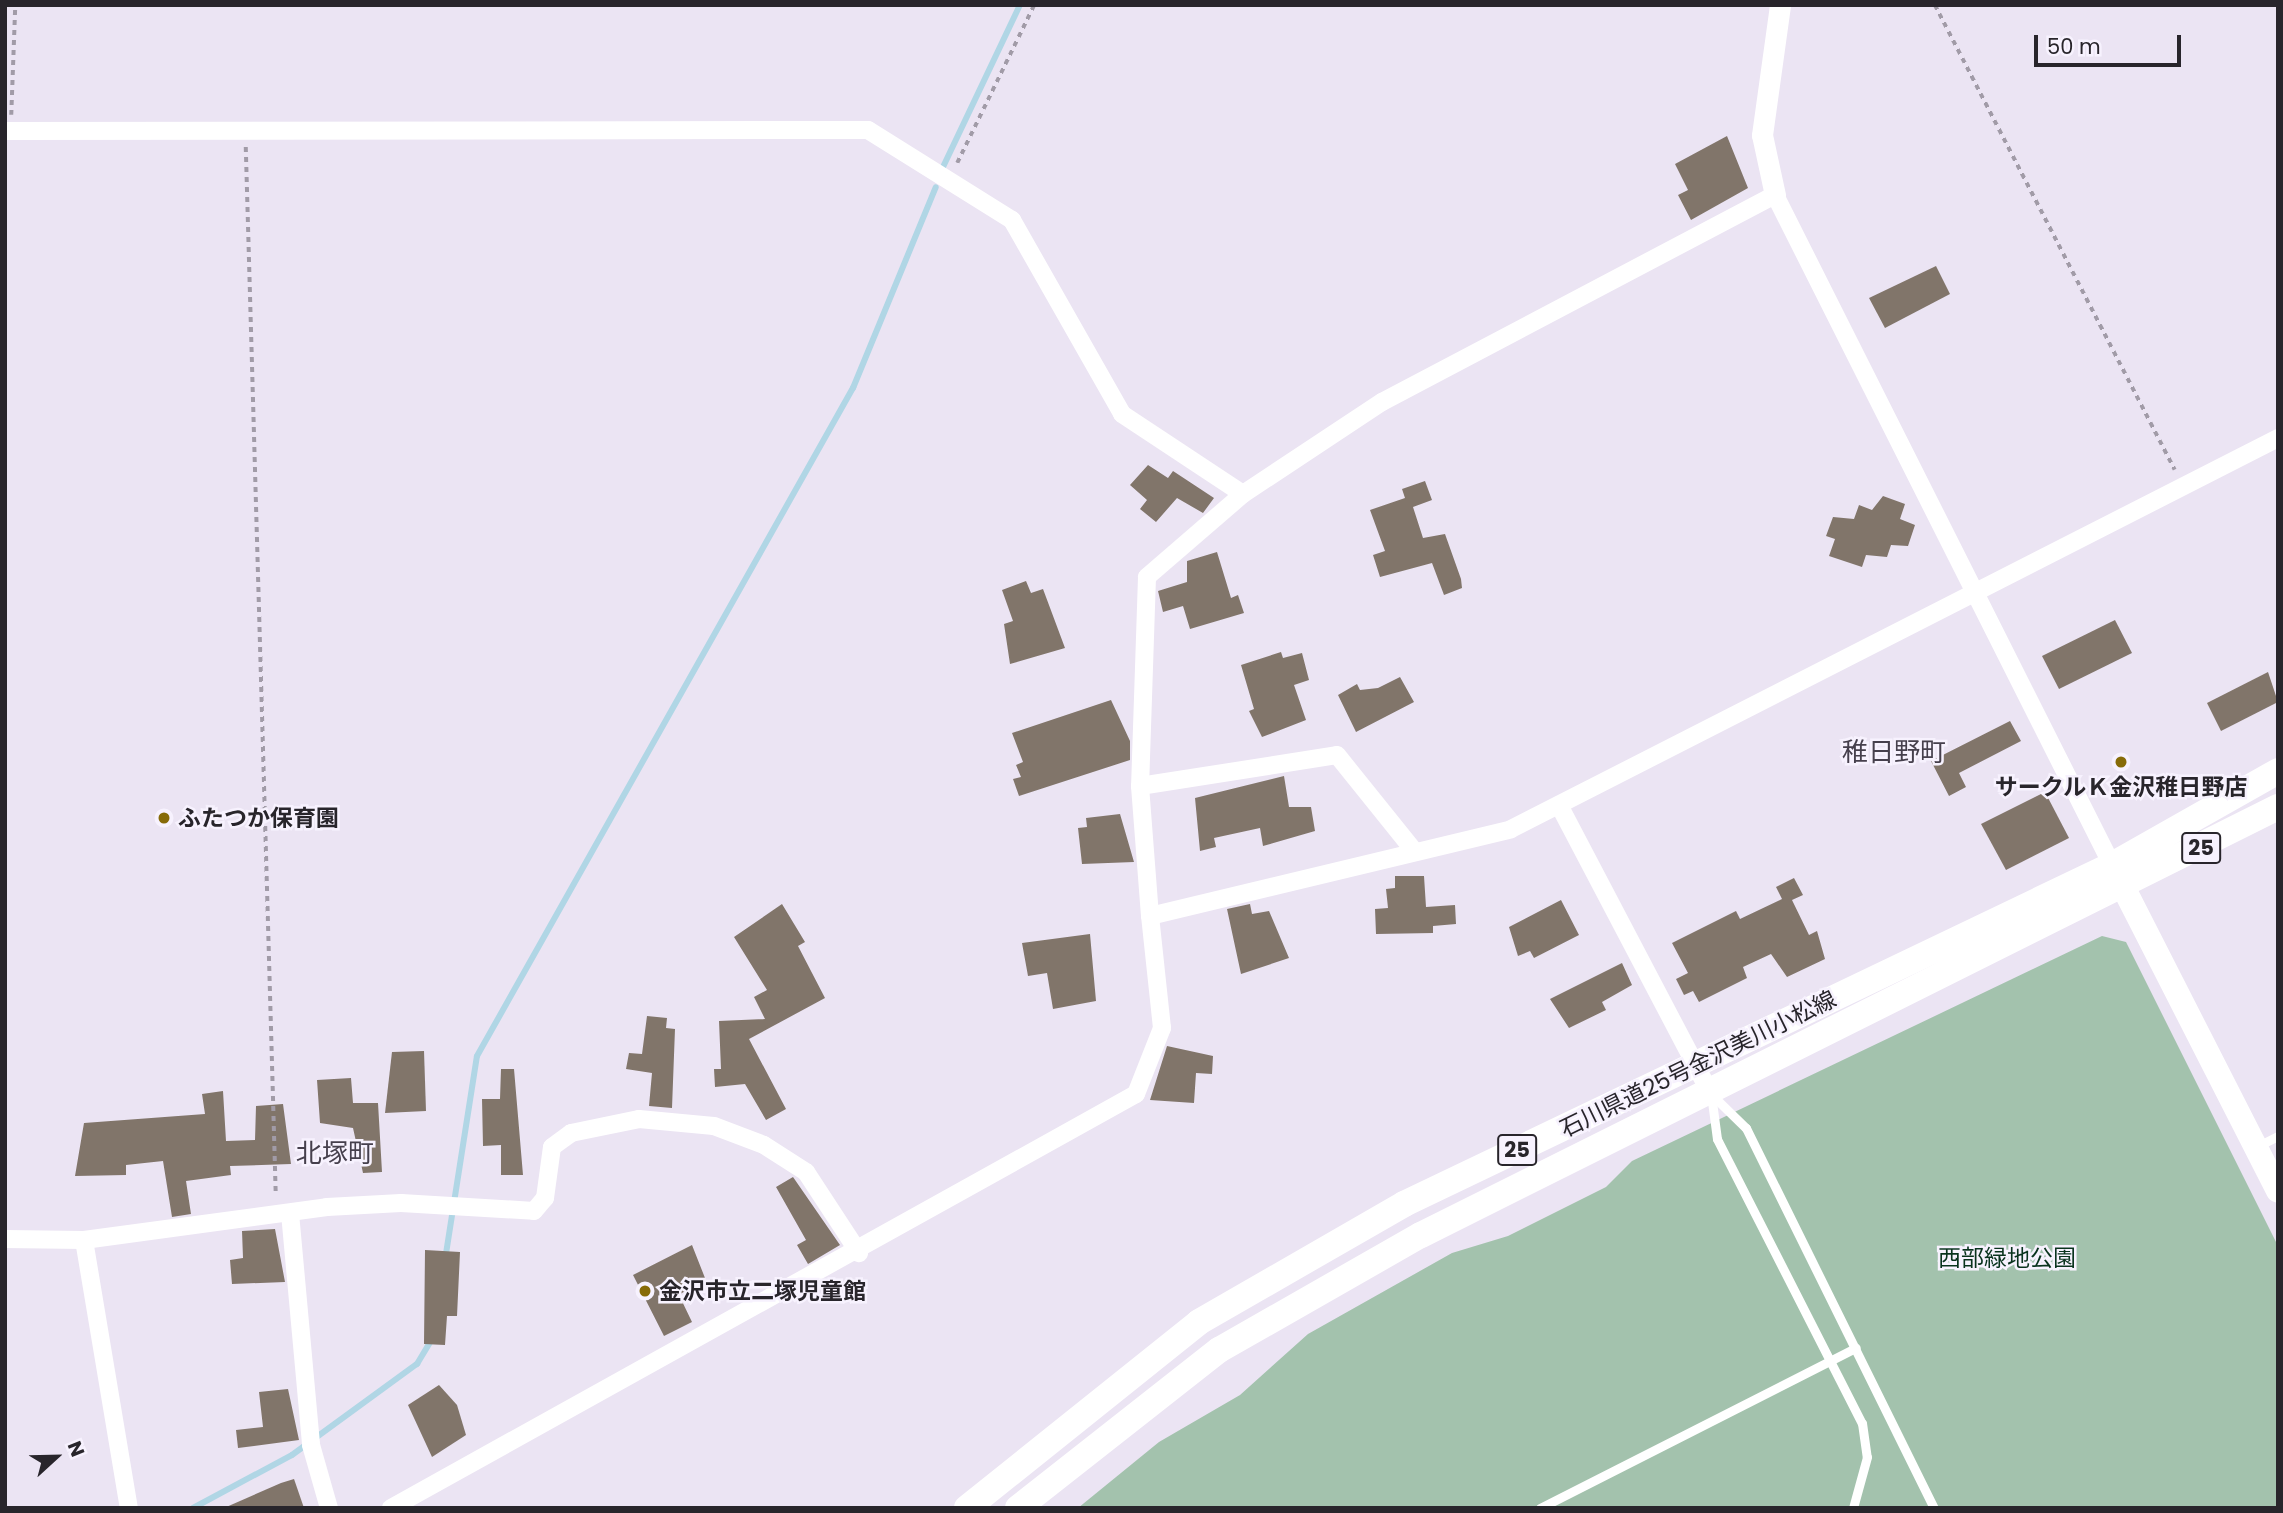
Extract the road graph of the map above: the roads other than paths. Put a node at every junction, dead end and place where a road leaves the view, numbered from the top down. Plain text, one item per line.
1 (1780, 5) edge
2 (8, 131) edge
3 (1775, 195) junction
4 (2278, 438) edge
5 (1243, 494) junction
6 (1973, 597) junction
7 (2278, 771) edge
8 (1140, 786) junction
9 (1559, 805) junction
10 (2278, 807) edge
11 (1415, 852) junction
12 (2117, 876) junction
13 (1150, 916) junction
14 (1697, 1063) junction
15 (1711, 1094) junction
16 (2278, 1136) edge
17 (2254, 1147) junction
18 (2275, 1178) edge
19 (282, 1214) junction
20 (5, 1239) edge
21 (85, 1240) junction
22 (859, 1253) junction
23 (1856, 1348) junction
24 (1831, 1361) junction
25 (129, 1508) edge
26 (329, 1508) edge
27 (391, 1508) edge
28 (967, 1508) edge
29 (1018, 1508) edge
30 (1540, 1508) edge
31 (1853, 1508) edge
32 (1934, 1508) edge

1 - 3 street
2 - 5 street
3 - 5 street
3 - 6 street
4 - 6 street
5 - 8 street
6 - 9 street
6 - 12 street
7 - 12 main road, 石川県道25号金沢美川小松線 / 25
8 - 11 street
8 - 13 street
9 - 11 street
9 - 14 street
10 - 12 main road, 石川県道25号金沢美川小松線 / 25
11 - 13 street
12 - 14 main road, 石川県道25号金沢美川小松線 / 25
12 - 15 main road, 石川県道25号金沢美川小松線 / 25
12 - 17 main road
13 - 22 street
14 - 15 street
14 - 28 main road, 石川県道25号金沢美川小松線 / 25
15 - 23 lane
15 - 24 lane
15 - 29 main road, 石川県道25号金沢美川小松線 / 25
16 - 17 lane
17 - 18 main road
19 - 21 street
19 - 22 street
19 - 26 street
20 - 21 street
21 - 25 street
22 - 27 street
23 - 24 lane
23 - 32 lane
24 - 30 lane
24 - 31 lane

